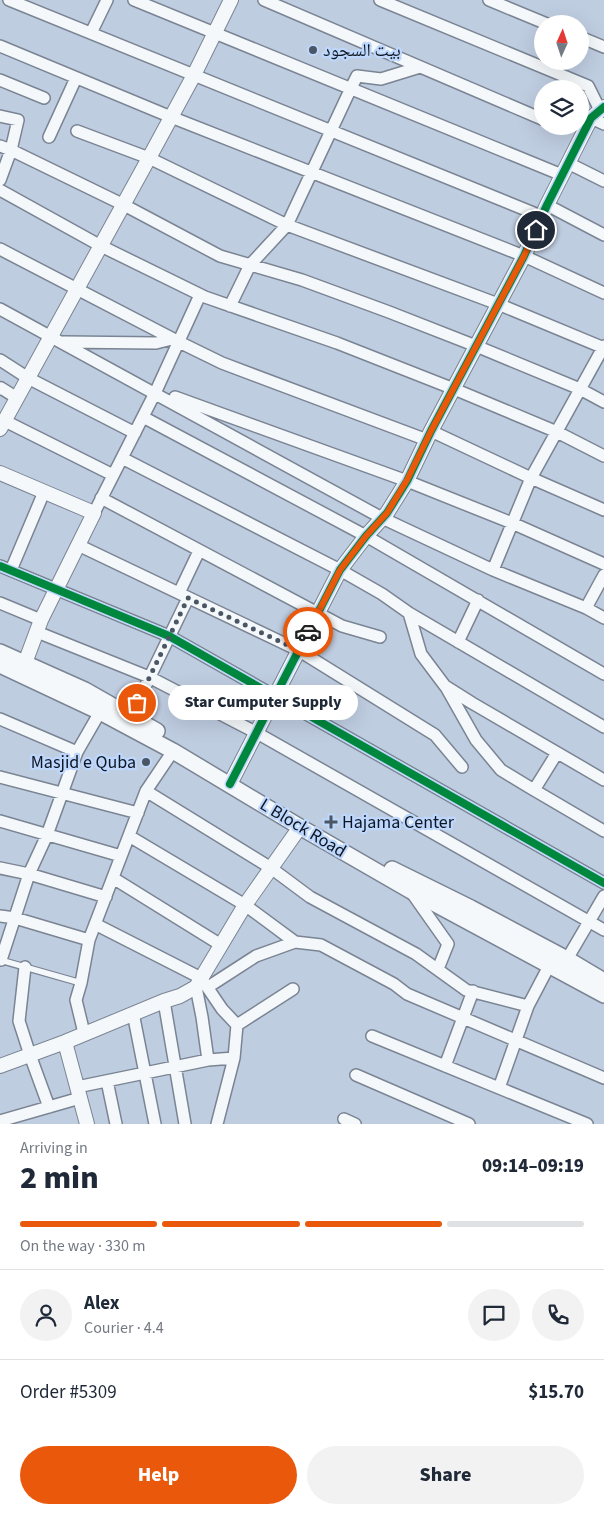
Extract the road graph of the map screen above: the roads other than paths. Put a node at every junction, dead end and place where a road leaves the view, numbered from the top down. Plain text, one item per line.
1 (9, 0) edge
2 (107, 0) edge
3 (134, 0) edge
4 (231, 0) edge
5 (264, 0) edge
6 (380, 0) edge
7 (490, 0) edge
8 (534, 19) edge
9 (215, 32) junction
10 (91, 33) junction
11 (589, 41) edge
12 (0, 46) edge
13 (604, 47) edge
14 (420, 67) junction
15 (194, 75) junction
16 (76, 78) junction
17 (0, 80) edge
18 (351, 88) junction
19 (44, 98) dead end
20 (594, 113) edge
21 (0, 116) edge
22 (534, 116) edge
23 (171, 117) junction
24 (604, 124) edge
25 (77, 131) dead end
26 (331, 131) junction
27 (49, 137) dead end
28 (0, 146) edge
29 (11, 150) junction
30 (149, 158) junction
31 (565, 169) junction
32 (312, 172) junction
33 (0, 180) edge
34 (604, 181) edge
35 (0, 190) edge
36 (124, 204) junction
37 (544, 210) junction
38 (287, 225) junction
39 (604, 236) edge
40 (101, 246) junction
41 (0, 249) edge
42 (524, 256) junction
43 (250, 265) junction
44 (77, 288) junction
45 (604, 293) edge
46 (200, 295) junction
47 (498, 304) junction
48 (230, 306) junction
49 (0, 309) edge
50 (56, 339) junction
51 (175, 340) junction
52 (476, 346) junction
53 (604, 347) edge
54 (0, 360) edge
55 (28, 378) junction
56 (0, 389) edge
57 (454, 389) junction
58 (580, 389) junction
59 (156, 392) junction
60 (17, 398) junction
61 (604, 402) edge
62 (143, 417) junction
63 (2, 425) edge
64 (557, 432) junction
65 (135, 433) junction
66 (429, 436) junction
67 (604, 456) edge
68 (122, 458) junction
69 (113, 475) junction
70 (1, 476) edge
71 (531, 478) junction
72 (407, 480) junction
73 (44, 492) junction
74 (101, 498) junction
75 (604, 510) edge
76 (94, 513) junction
77 (382, 518) junction
78 (512, 523) junction
79 (366, 536) junction
80 (78, 545) junction
81 (200, 551) junction
82 (604, 564) edge
83 (5, 568) edge
84 (340, 570) junction
85 (493, 570) junction
86 (604, 575) edge
87 (57, 589) junction
88 (184, 596) junction
89 (478, 600) junction
90 (0, 603) edge
91 (586, 608) junction
92 (409, 613) junction
93 (317, 614) junction
94 (604, 618) edge
95 (39, 626) junction
96 (169, 636) junction
97 (380, 637) dead end
98 (458, 642) junction
99 (298, 650) junction
100 (0, 652) edge
101 (26, 663) junction
102 (0, 666) edge
103 (604, 674) edge
104 (149, 678) junction
105 (445, 686) junction
106 (275, 696) junction
107 (100, 712) junction
108 (0, 720) edge
109 (129, 721) junction
110 (604, 727) edge
111 (257, 732) junction
112 (173, 750) junction
113 (77, 752) junction
114 (557, 753) junction
115 (462, 767) dead end
116 (0, 777) edge
117 (232, 780) junction
118 (604, 780) edge
119 (534, 790) junction
120 (146, 791) junction
121 (62, 794) junction
122 (138, 813) junction
123 (0, 821) edge
124 (300, 827) junction
125 (604, 831) edge
126 (47, 835) junction
127 (129, 836) junction
128 (121, 856) junction
129 (0, 868) edge
130 (271, 868) junction
131 (29, 874) junction
132 (113, 878) junction
133 (604, 882) edge
134 (411, 891) junction
135 (604, 896) edge
136 (106, 897) junction
137 (245, 905) junction
138 (0, 916) edge
139 (15, 918) junction
140 (589, 922) junction
141 (95, 924) junction
142 (604, 930) edge
143 (89, 940) junction
144 (295, 942) junction
145 (221, 945) junction
146 (0, 960) edge
147 (559, 966) junction
148 (25, 967) junction
149 (438, 969) junction
150 (604, 981) edge
151 (81, 983) junction
152 (202, 984) junction
153 (293, 989) dead end
154 (473, 992) junction
155 (604, 995) edge
156 (164, 1001) junction
157 (528, 1006) junction
158 (133, 1013) junction
159 (463, 1018) junction
160 (236, 1025) junction
161 (84, 1033) junction
162 (372, 1036) dead end
163 (516, 1040) junction
164 (65, 1042) junction
165 (30, 1055) junction
166 (234, 1058) junction
167 (208, 1060) junction
168 (0, 1066) edge
169 (445, 1066) junction
170 (176, 1067) junction
171 (145, 1073) junction
172 (356, 1075) dead end
173 (604, 1078) edge
174 (107, 1081) junction
175 (499, 1088) junction
176 (79, 1093) junction
177 (49, 1107) junction
178 (0, 1121) edge
179 (462, 1123) edge
180 (87, 1124) edge
181 (116, 1124) edge
182 (155, 1124) edge
183 (185, 1124) edge
184 (217, 1124) edge
185 (587, 1124) edge

1 - 10 street
2 - 10 street
3 - 9 street
4 - 9 street
5 - 14 street
6 - 20 street
7 - 8 street
9 - 15 street
9 - 18 street
10 - 15 street
11 - 13 street
12 - 16 street
14 - 18 street
14 - 22 street
15 - 23 street
15 - 26 street
16 - 23 street
16 - 27 street
17 - 19 street
18 - 26 street
18 - 31 street
20 - 24 street
20 - 31 street
21 - 29 street
23 - 30 street
23 - 32 street
25 - 30 street
26 - 32 street
26 - 37 street
28 - 29 street
29 - 33 street
29 - 36 street
30 - 36 street
30 - 38 street
31 - 34 street
31 - 37 street
32 - 38 street
32 - 42 street
35 - 40 street
36 - 40 street
36 - 43 street
37 - 39 street
37 - 42 street
38 - 43 street
38 - 47 street
40 - 44 street
40 - 46 street
41 - 44 street
42 - 45 street
42 - 47 street
43 - 48 street
43 - 52 street
44 - 50 street
44 - 51 street
46 - 48 street
46 - 51 street
47 - 52 street
47 - 53 street
48 - 57 street
49 - 50 street
50 - 51 street
50 - 55 street
50 - 59 street
51 - 59 street
51 - 66 street
52 - 57 street
52 - 58 street
53 - 58 street
54 - 55 street
55 - 60 street
55 - 65 street
56 - 60 street
57 - 64 street
57 - 66 street
58 - 61 street
58 - 64 street
59 - 62 street
59 - 72 street
59 - 77 street
60 - 63 street
62 - 65 street
62 - 79 street
63 - 69 street
64 - 67 street
64 - 71 street
65 - 68 street
66 - 71 street
66 - 72 street
68 - 69 street
68 - 84 street
69 - 74 street
70 - 73 street
71 - 75 street
71 - 78 street
72 - 77 street
72 - 78 street
73 - 76 street
73 - 83 street
74 - 76 street
74 - 81 street
76 - 80 street
77 - 79 street
77 - 85 street
78 - 82 street
78 - 85 street
79 - 84 street
79 - 89 street
80 - 87 street
80 - 88 street
81 - 88 street
81 - 93 street
83 - 87 street
84 - 92 street
84 - 93 street
85 - 91 street
86 - 91 street
87 - 95 street
87 - 96 street
88 - 96 street
88 - 99 street
89 - 98 street
89 - 103 street
90 - 95 street
91 - 94 street
92 - 98 street
92 - 105 street
93 - 97 street
93 - 99 street
95 - 101 street
95 - 104 street
96 - 104 street
96 - 106 street
98 - 110 street
99 - 106 street
99 - 115 street
100 - 101 main road, L Block Road
101 - 109 main road, L Block Road
102 - 107 main road, L Block Road
104 - 109 street
104 - 111 street
105 - 114 street
105 - 119 street
106 - 111 street
106 - 133 street
107 - 109 main road, L Block Road
107 - 113 street
108 - 113 street
109 - 112 main road, L Block Road
109 - 117 main road, L Block Road
111 - 117 street
111 - 140 street
112 - 117 main road, L Block Road
112 - 120 street
113 - 121 street
114 - 118 street
114 - 119 street
116 - 121 street
117 - 124 main road, L Block Road
117 - 147 main road, L Block Road
119 - 125 street
120 - 122 street
120 - 130 street
121 - 122 street
121 - 126 street
122 - 127 street
123 - 126 street
124 - 130 street
124 - 134 main road, L Block Road
126 - 128 street
126 - 131 street
127 - 128 street
127 - 137 street
128 - 132 street
129 - 131 street
130 - 137 street
130 - 149 street
131 - 136 street
131 - 139 street
132 - 136 street
132 - 145 street
134 - 147 main road, L Block Road
134 - 149 street
135 - 140 street
136 - 141 street
137 - 144 street
137 - 145 street
138 - 139 street
139 - 143 street
139 - 146 street
140 - 142 street
140 - 147 street
141 - 143 street
141 - 152 street
143 - 151 street
144 - 152 street
144 - 159 street
145 - 152 street
146 - 148 lane
147 - 150 main road, L Block Road
147 - 155 main road, L Block Road
147 - 157 street
148 - 151 lane
148 - 165 street
149 - 154 street
151 - 161 street
152 - 156 street
152 - 160 street
152 - 167 street
153 - 160 street
154 - 157 street
154 - 159 street
156 - 158 street
156 - 170 street
157 - 163 street
158 - 161 street
158 - 171 street
159 - 163 street
159 - 169 street
160 - 166 street
161 - 164 street
162 - 169 street
163 - 173 street
163 - 175 street
164 - 165 street
164 - 176 street
165 - 168 street
165 - 177 street
166 - 167 street
166 - 184 street
167 - 170 street
169 - 175 street
170 - 171 street
170 - 183 street
171 - 174 street
171 - 182 street
172 - 179 street
174 - 176 street
174 - 181 street
175 - 185 street
176 - 177 street
176 - 180 street
177 - 178 street

